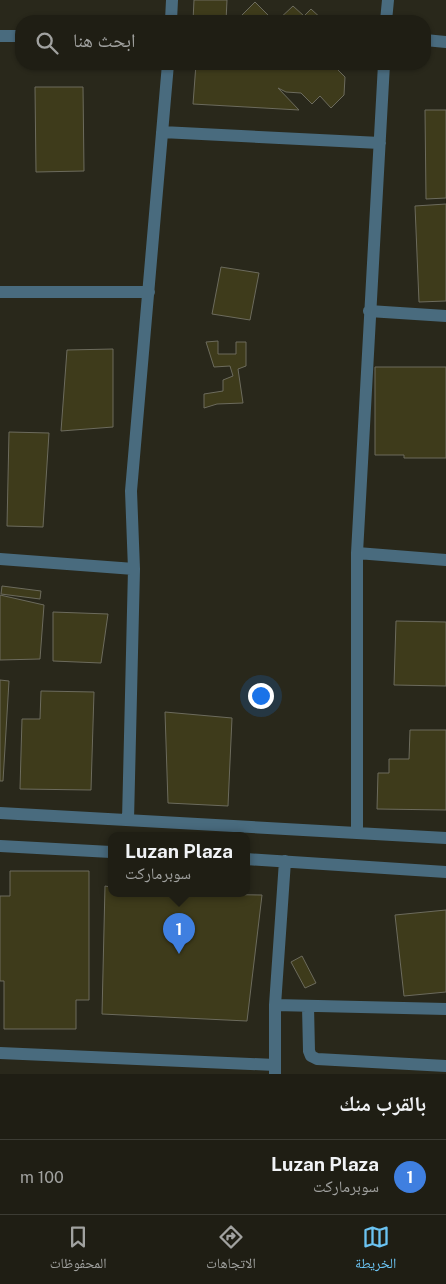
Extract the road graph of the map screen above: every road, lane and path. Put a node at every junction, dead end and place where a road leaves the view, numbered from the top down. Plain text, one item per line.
1 (172, 0) edge
2 (388, 0) edge
3 (171, 15) edge
4 (387, 15) edge
5 (0, 36) edge
6 (15, 36) edge
7 (431, 41) edge
8 (446, 42) edge
9 (167, 70) edge
10 (384, 70) edge
11 (162, 132) junction
12 (380, 143) junction
13 (0, 292) edge
14 (148, 292) junction
15 (369, 311) junction
16 (446, 316) edge
17 (356, 553) junction
18 (0, 559) edge
19 (446, 560) edge
20 (134, 569) junction
21 (0, 813) edge
22 (128, 820) junction
23 (357, 833) junction
24 (446, 838) edge
25 (0, 846) edge
26 (108, 852) edge
27 (250, 859) edge
28 (285, 861) junction
29 (446, 872) edge
30 (275, 1005) junction
31 (308, 1006) junction
32 (446, 1009) edge
33 (0, 1053) edge
34 (446, 1066) edge
35 (275, 1070) edge

1 - 3 street
2 - 4 street
5 - 6 street
7 - 8 street
9 - 11 street
10 - 12 street
11 - 12 street
11 - 14 street
12 - 15 street
13 - 14 street
14 - 20 street
15 - 16 street
15 - 17 street
17 - 19 street
17 - 23 street
18 - 20 street
20 - 22 street
21 - 22 street
22 - 23 street
23 - 24 street
25 - 26 street
27 - 28 street
28 - 29 street
28 - 30 street
30 - 31 street
30 - 35 street
31 - 32 street
31 - 34 street
33 - 35 street

